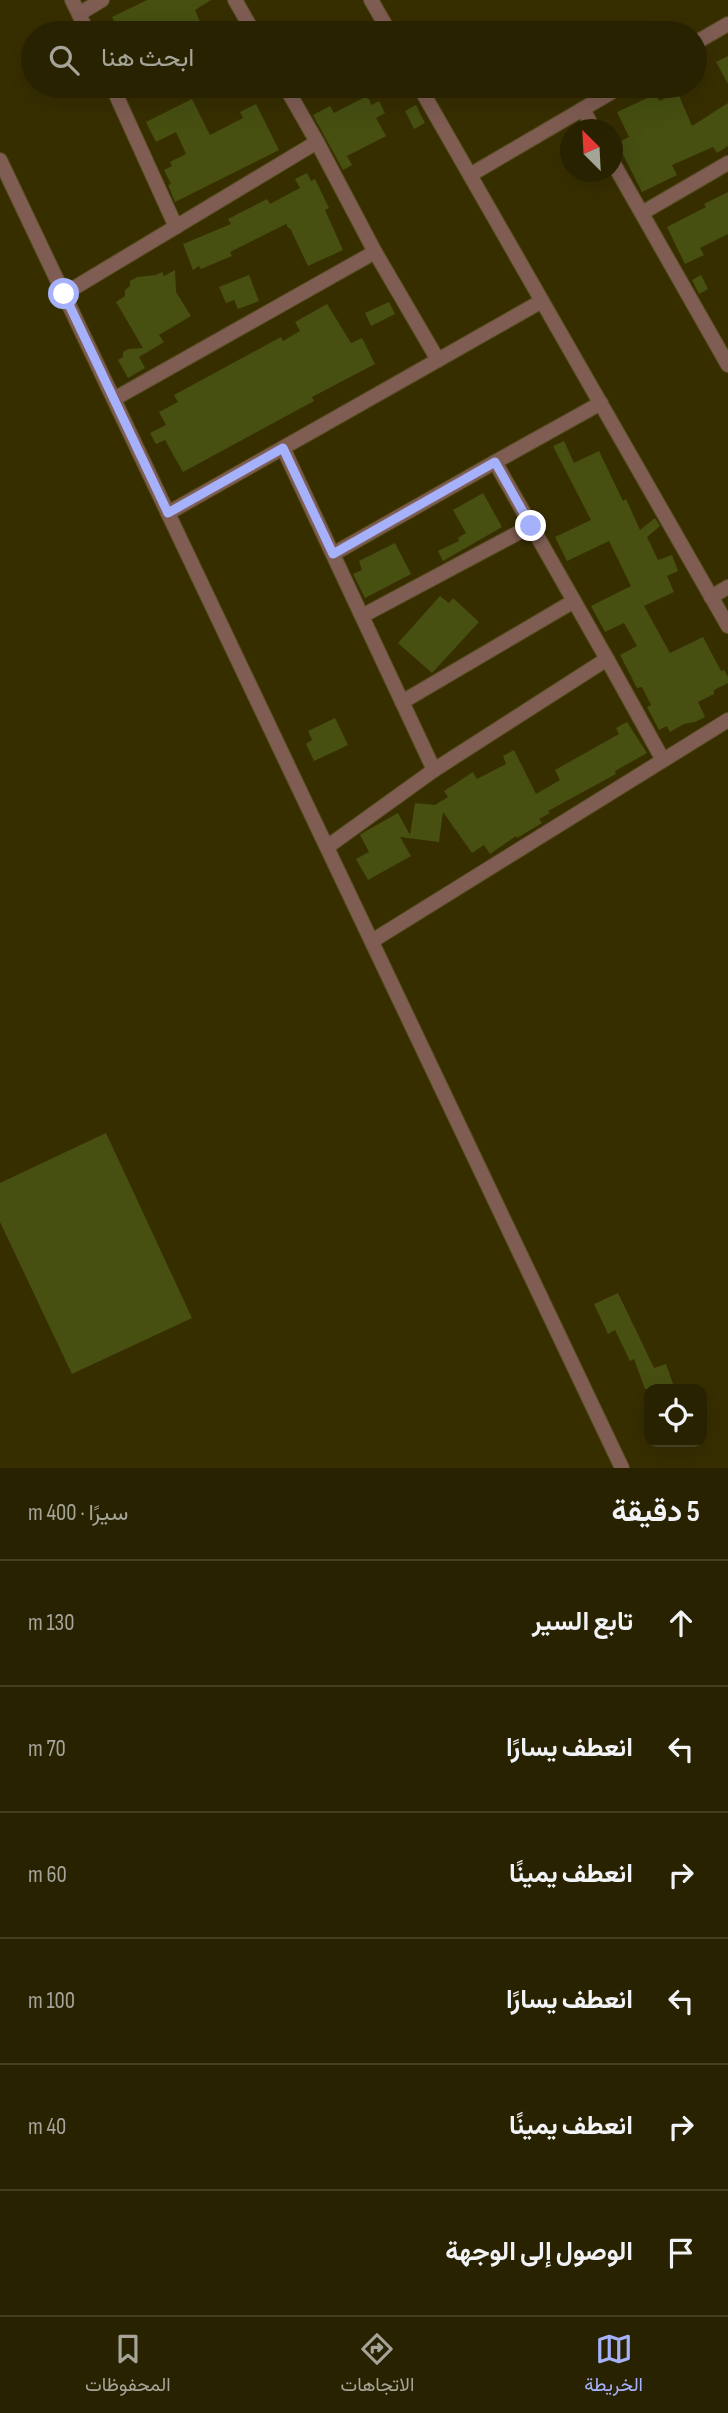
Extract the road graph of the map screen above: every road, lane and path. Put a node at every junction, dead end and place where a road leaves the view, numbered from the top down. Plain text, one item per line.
1 (102, 0) edge
2 (235, 0) edge
3 (370, 0) edge
4 (75, 7) edge
5 (247, 21) edge
6 (383, 21) edge
7 (728, 24) edge
8 (707, 36) edge
9 (117, 98) edge
10 (292, 98) edge
11 (426, 98) edge
12 (602, 98) edge
13 (583, 109) junction
14 (588, 119) edge
15 (317, 142) junction
16 (0, 160) edge
17 (728, 163) edge
18 (470, 174) junction
19 (623, 181) edge
20 (642, 213) junction
21 (176, 227) junction
22 (375, 252) junction
23 (64, 294) junction
24 (542, 301) junction
25 (438, 360) junction
26 (728, 365) edge
27 (114, 399) junction
28 (601, 404) junction
29 (283, 448) junction
30 (495, 462) junction
31 (168, 513) junction
32 (531, 526) junction
33 (333, 554) junction
34 (728, 587) edge
35 (711, 597) junction
36 (574, 601) junction
37 (362, 616) junction
38 (728, 626) edge
39 (607, 659) junction
40 (402, 702) junction
41 (728, 720) edge
42 (663, 760) junction
43 (434, 770) junction
44 (327, 847) junction
45 (372, 941) junction
46 (622, 1468) edge

1 - 4 street
2 - 5 street
3 - 6 street
7 - 8 street
9 - 21 street
10 - 15 street
11 - 18 street
12 - 13 street
13 - 14 street
13 - 18 street
15 - 21 street
15 - 22 street
16 - 23 street
17 - 20 street
18 - 24 street
19 - 20 street
20 - 26 street
21 - 23 street
22 - 25 street
22 - 27 street
23 - 27 street
24 - 25 street
24 - 28 street
25 - 29 street
27 - 31 street
28 - 30 street
28 - 35 street
29 - 31 street
29 - 33 street
30 - 32 street
30 - 33 street
31 - 44 street
32 - 36 street
32 - 37 street
33 - 37 street
34 - 35 street
35 - 38 street
36 - 39 street
36 - 40 street
37 - 40 street
39 - 42 street
39 - 43 street
40 - 43 street
41 - 42 street
42 - 45 street
43 - 44 street
44 - 45 street
45 - 46 street

